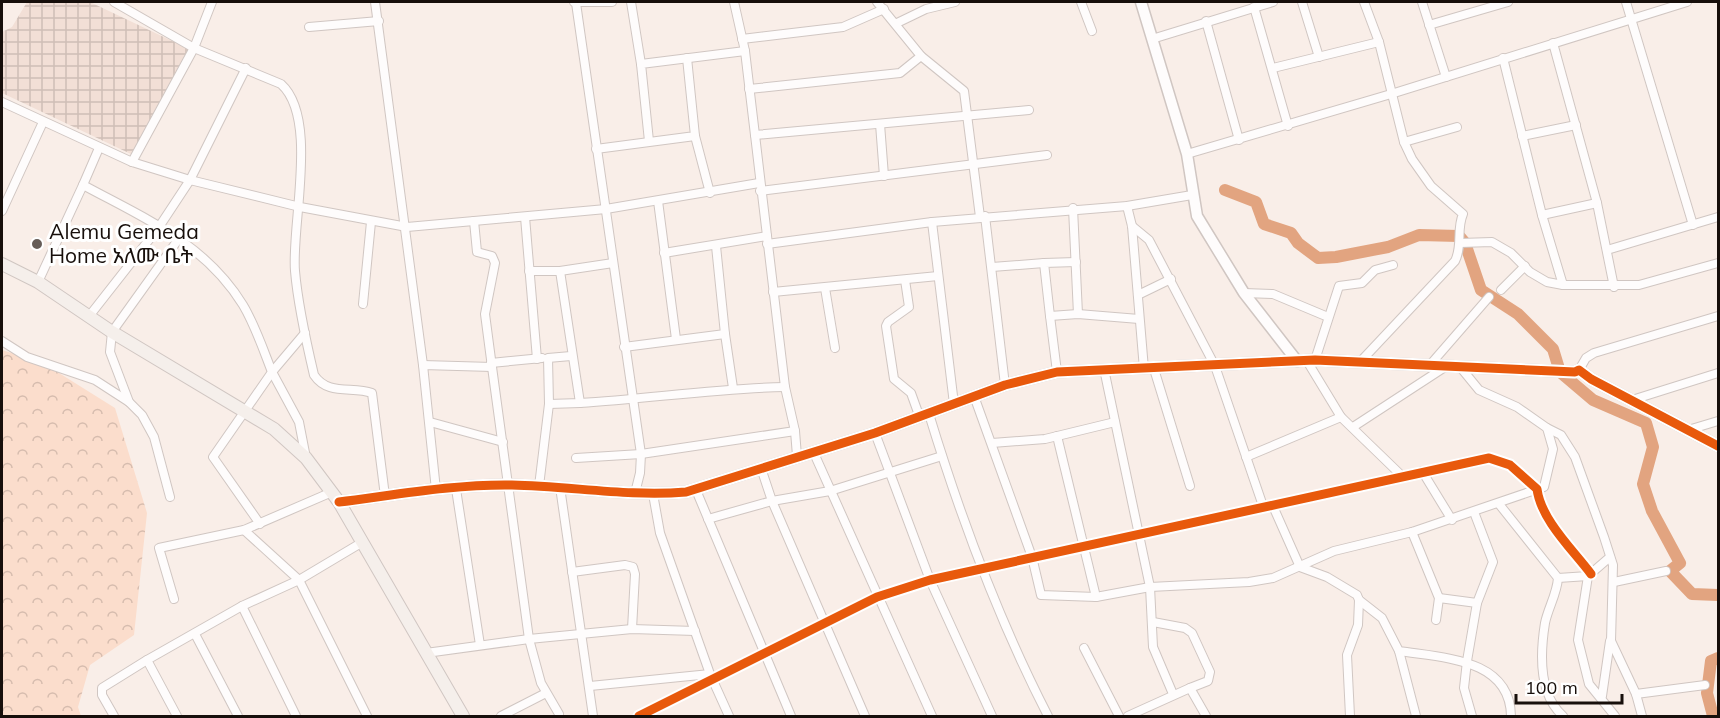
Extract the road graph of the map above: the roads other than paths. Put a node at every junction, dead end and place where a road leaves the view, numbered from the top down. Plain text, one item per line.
1 (114, 2) edge
2 (212, 2) edge
3 (375, 2) edge
4 (575, 2) edge
5 (612, 2) edge
6 (630, 2) edge
7 (735, 2) edge
8 (878, 2) edge
9 (955, 2) edge
10 (1081, 2) edge
11 (1140, 2) edge
12 (1273, 2) edge
13 (1302, 2) edge
14 (1364, 2) edge
15 (1422, 2) edge
16 (1508, 2) edge
17 (1626, 2) edge
18 (1687, 2) edge
19 (1254, 7) junction
20 (884, 9) junction
21 (1632, 19) junction
22 (379, 21) junction
23 (1206, 21) junction
24 (897, 23) junction
25 (1429, 25) junction
26 (309, 27) dead end
27 (1092, 31) dead end
28 (742, 39) junction
29 (1152, 39) junction
30 (1379, 42) junction
31 (1553, 43) junction
32 (194, 48) junction
33 (745, 51) junction
34 (921, 56) junction
35 (1319, 57) junction
36 (687, 58) junction
37 (1503, 58) junction
38 (640, 64) junction
39 (246, 68) junction
40 (1273, 68) junction
41 (1446, 77) junction
42 (749, 89) junction
43 (1392, 94) junction
44 (2, 103) edge
45 (1029, 110) dead end
46 (966, 115) junction
47 (43, 122) junction
48 (880, 124) junction
49 (1576, 125) junction
50 (1288, 126) junction
51 (1457, 127) dead end
52 (755, 135) junction
53 (695, 136) junction
54 (1522, 136) junction
55 (1239, 140) junction
56 (649, 141) junction
57 (1404, 142) junction
58 (99, 147) junction
59 (596, 149) junction
60 (1187, 154) junction
61 (1047, 155) dead end
62 (132, 162) junction
63 (975, 164) junction
64 (884, 176) junction
65 (190, 180) junction
66 (83, 185) junction
67 (760, 187) junction
68 (710, 193) junction
69 (1192, 195) junction
70 (658, 201) junction
71 (1597, 203) junction
72 (1127, 206) junction
73 (300, 207) junction
74 (1073, 208) junction
75 (606, 209) junction
76 (2, 211) edge
77 (1542, 215) junction
78 (525, 217) junction
79 (983, 217) junction
80 (1719, 217) edge
81 (474, 221) junction
82 (371, 222) junction
83 (932, 222) junction
84 (1693, 225) junction
85 (1132, 226) junction
86 (159, 227) junction
87 (406, 227) junction
88 (180, 237) junction
89 (767, 240) junction
90 (1460, 243) junction
91 (716, 246) junction
92 (1607, 250) junction
93 (664, 253) junction
94 (1076, 262) junction
95 (1719, 262) edge
96 (613, 263) junction
97 (1044, 263) junction
98 (2, 264) edge
99 (1393, 264) dead end
100 (1525, 266) junction
101 (992, 267) junction
102 (529, 271) junction
103 (560, 271) junction
104 (938, 276) junction
105 (1171, 279) junction
106 (905, 280) junction
107 (38, 282) junction
108 (1563, 285) junction
109 (1614, 286) junction
110 (825, 288) junction
111 (1501, 290) dead end
112 (773, 292) junction
113 (1244, 293) junction
114 (1138, 295) junction
115 (1489, 297) dead end
116 (363, 304) dead end
117 (1078, 314) junction
118 (90, 315) junction
119 (1050, 316) junction
120 (1719, 316) edge
121 (1328, 317) junction
122 (1139, 319) junction
123 (112, 332) junction
124 (305, 333) junction
125 (725, 334) junction
126 (676, 339) junction
127 (2, 341) edge
128 (624, 347) junction
129 (836, 348) dead end
130 (572, 356) junction
131 (548, 358) junction
132 (537, 359) junction
133 (1306, 361) junction
134 (1360, 362) junction
135 (423, 365) junction
136 (492, 365) junction
137 (1215, 366) junction
138 (1429, 366) junction
139 (1445, 367) junction
140 (1461, 368) junction
141 (1104, 369) junction
142 (1149, 369) junction
143 (1577, 371) junction
144 (272, 372) junction
145 (1057, 372) junction
146 (1719, 373) edge
147 (1005, 385) junction
148 (785, 387) junction
149 (733, 388) junction
150 (974, 396) junction
151 (632, 400) junction
152 (1632, 400) junction
153 (129, 402) junction
154 (580, 403) junction
155 (549, 404) junction
156 (954, 404) junction
157 (246, 412) junction
158 (924, 416) junction
159 (1341, 417) junction
160 (1719, 421) edge
161 (430, 422) junction
162 (1115, 422) junction
163 (1353, 427) junction
164 (1547, 428) junction
165 (1688, 430) junction
166 (795, 431) junction
167 (875, 433) junction
168 (1057, 436) junction
169 (503, 442) junction
170 (992, 443) junction
171 (1719, 446) edge
172 (813, 451) junction
173 (641, 454) junction
174 (797, 456) junction
175 (942, 456) junction
176 (1246, 457) junction
177 (306, 458) junction
178 (576, 458) dead end
179 (761, 468) junction
180 (1422, 471) junction
181 (890, 474) junction
182 (1402, 476) junction
183 (508, 485) junction
184 (539, 486) junction
185 (1190, 486) dead end
186 (560, 487) junction
187 (456, 489) junction
188 (1537, 489) junction
189 (436, 490) junction
190 (696, 490) junction
191 (830, 491) junction
192 (635, 493) junction
193 (653, 494) junction
194 (385, 496) junction
195 (170, 497) dead end
196 (335, 497) junction
197 (772, 501) junction
198 (1499, 504) junction
199 (1267, 505) junction
200 (1474, 512) junction
201 (708, 519) junction
202 (1452, 520) junction
203 (260, 524) junction
204 (244, 530) junction
205 (1412, 532) junction
206 (1139, 533) junction
207 (361, 543) junction
208 (1084, 545) junction
209 (1032, 557) junction
210 (1610, 557) junction
211 (980, 567) junction
212 (1300, 567) junction
213 (1666, 571) dead end
214 (572, 572) junction
215 (1590, 575) junction
216 (1558, 578) junction
217 (299, 580) junction
218 (930, 580) junction
219 (1614, 582) junction
220 (1150, 587) junction
221 (878, 597) junction
222 (1096, 597) junction
223 (1438, 597) junction
224 (174, 599) dead end
225 (1359, 600) junction
226 (1477, 603) junction
227 (242, 606) junction
228 (1436, 620) dead end
229 (1153, 622) junction
230 (825, 624) junction
231 (632, 629) junction
232 (695, 632) junction
233 (195, 634) junction
234 (583, 634) junction
235 (529, 639) junction
236 (1611, 641) junction
237 (480, 645) junction
238 (1084, 648) dead end
239 (1399, 651) junction
240 (426, 653) junction
241 (764, 655) junction
242 (147, 660) junction
243 (1467, 661) junction
244 (711, 677) junction
245 (1705, 685) dead end
246 (590, 686) junction
247 (1190, 688) junction
248 (546, 693) junction
249 (1173, 694) junction
250 (1636, 694) junction
251 (1602, 696) junction
252 (559, 714) dead end
253 (1640, 715) edge
254 (114, 717) edge
255 (177, 717) edge
256 (238, 717) edge
257 (296, 717) edge
258 (367, 717) edge
259 (463, 717) edge
260 (501, 717) edge
261 (593, 717) edge
262 (639, 717) edge
263 (729, 717) edge
264 (791, 717) edge
265 (865, 717) edge
266 (932, 717) edge
267 (992, 717) edge
268 (1048, 717) edge
269 (1119, 717) edge
270 (1128, 717) edge
271 (1206, 717) edge
272 (1350, 717) edge
273 (1416, 717) edge
274 (1472, 717) edge
275 (1510, 717) edge
276 (1563, 717) edge
277 (1615, 717) edge

1 - 32 street
2 - 32 street
3 - 22 street
4 - 5 street
4 - 59 street
6 - 38 street
7 - 28 street
8 - 20 street
9 - 24 street
10 - 27 street
11 - 29 street
12 - 19 street
13 - 35 street
14 - 30 street
15 - 25 street
16 - 25 street
17 - 21 street
18 - 21 street
19 - 23 street
19 - 40 street
20 - 24 street
20 - 28 street
21 - 31 street
21 - 84 street
22 - 26 street
22 - 87 street
23 - 29 street
23 - 55 street
24 - 34 street
25 - 41 street
28 - 33 street
29 - 60 street
30 - 35 street
30 - 43 street
31 - 37 street
31 - 49 street
32 - 39 street
32 - 62 street
33 - 36 street
33 - 42 street
34 - 42 street
34 - 46 street
35 - 40 street
36 - 38 street
36 - 53 street
37 - 41 street
37 - 54 street
38 - 56 street
39 - 65 street
39 - 73 street
40 - 50 street
41 - 43 street
42 - 52 street
43 - 50 street
43 - 57 street
44 - 47 street
45 - 46 street
46 - 48 street
46 - 63 street
47 - 58 street
47 - 76 street
48 - 52 street
48 - 64 street
49 - 54 street
49 - 71 street
50 - 55 street
51 - 57 street
52 - 67 street
53 - 56 street
53 - 68 street
54 - 77 street
55 - 60 street
56 - 59 street
57 - 90 street
58 - 62 street
58 - 66 street
59 - 75 street
60 - 69 street
61 - 63 street
62 - 65 street
63 - 64 street
63 - 79 street
64 - 67 street
65 - 73 street
65 - 86 street
66 - 86 street
66 - 107 street
67 - 68 street
67 - 89 street
68 - 70 street
69 - 72 street
69 - 113 street
70 - 75 street
70 - 93 street
71 - 77 street
71 - 92 street
72 - 74 street
72 - 85 street
73 - 82 street
73 - 124 street
74 - 79 street
74 - 94 street
75 - 78 street
75 - 96 street
77 - 108 street
78 - 81 street
78 - 102 street
79 - 83 street
79 - 101 street
80 - 84 street
81 - 87 street
81 - 136 street
82 - 87 street
82 - 116 street
83 - 89 street
83 - 104 street
84 - 92 street
85 - 105 street
85 - 114 street
86 - 88 street
86 - 118 street
87 - 135 street
88 - 123 street
88 - 144 street
89 - 91 street
89 - 112 street
90 - 100 street
90 - 134 street
91 - 93 street
91 - 125 street
92 - 109 street
93 - 126 street
94 - 97 street
94 - 117 street
95 - 109 street
96 - 103 street
96 - 128 street
97 - 101 street
97 - 119 street
98 - 107 main road
99 - 121 street
100 - 108 street
100 - 111 street
101 - 147 street
102 - 103 street
102 - 132 street
103 - 130 street
104 - 106 street
104 - 156 street
105 - 114 street
105 - 137 street
106 - 110 street
106 - 158 street
107 - 118 main road
108 - 109 street
110 - 112 street
110 - 129 street
112 - 148 street
113 - 121 street
113 - 133 street
114 - 122 street
115 - 138 street
117 - 119 street
117 - 122 street
118 - 123 main road
119 - 145 street
120 - 143 street
121 - 133 street
122 - 142 street
123 - 153 street
123 - 157 main road
124 - 144 street
124 - 194 street
125 - 126 street
125 - 149 street
126 - 128 street
127 - 153 street
128 - 151 street
130 - 131 street
130 - 154 street
131 - 132 street
131 - 155 street
132 - 136 street
133 - 134 street
133 - 137 street
133 - 159 street
134 - 138 street
135 - 136 street
135 - 161 street
136 - 169 street
137 - 142 street
137 - 176 street
138 - 139 street
139 - 140 street
139 - 163 street
140 - 143 street
140 - 164 street
141 - 142 street
141 - 145 street
141 - 162 street
142 - 185 street
143 - 152 street
144 - 157 street
144 - 177 street
145 - 147 street
146 - 152 street
147 - 150 street
148 - 149 street
148 - 166 street
149 - 151 street
150 - 156 street
150 - 170 street
151 - 154 street
151 - 173 street
152 - 165 street
153 - 195 street
154 - 155 street
155 - 184 street
156 - 158 street
157 - 177 main road
157 - 203 street
158 - 167 street
158 - 175 street
159 - 163 street
159 - 176 street
160 - 165 street
161 - 169 street
161 - 189 street
162 - 168 street
162 - 206 street
163 - 182 street
164 - 188 street
164 - 210 street
165 - 171 street
166 - 173 street
166 - 174 street
167 - 172 street
167 - 181 street
168 - 170 street
168 - 208 street
169 - 183 street
170 - 209 street
172 - 174 street
172 - 191 street
173 - 178 street
173 - 192 street
174 - 179 street
175 - 181 street
175 - 211 street
176 - 199 street
177 - 196 main road
179 - 190 street
179 - 197 street
180 - 182 street
180 - 188 street
180 - 202 street
181 - 191 street
181 - 218 street
182 - 199 street
183 - 184 street
183 - 187 street
183 - 235 street
184 - 186 street
186 - 192 street
186 - 214 street
187 - 189 street
187 - 237 street
188 - 198 street
188 - 215 street
189 - 194 street
190 - 193 street
190 - 201 street
191 - 197 street
191 - 221 street
192 - 193 street
193 - 232 street
194 - 196 street
196 - 203 street
196 - 207 main road
197 - 201 street
197 - 230 street
198 - 200 street
198 - 216 street
199 - 206 street
199 - 212 street
200 - 202 street
200 - 226 street
201 - 241 street
202 - 205 street
203 - 204 street
204 - 217 street
204 - 224 street
205 - 212 street
205 - 223 street
206 - 208 street
206 - 220 street
207 - 217 street
207 - 240 main road
208 - 209 street
208 - 222 street
209 - 211 street
209 - 222 street
210 - 215 street
210 - 219 street
211 - 218 street
211 - 268 street
212 - 220 street
212 - 225 street
213 - 219 street
214 - 231 street
214 - 234 street
215 - 216 street
215 - 251 street
216 - 276 street
217 - 227 street
217 - 258 street
218 - 221 street
218 - 267 street
219 - 236 street
220 - 222 street
220 - 229 street
221 - 230 street
221 - 266 street
223 - 226 street
223 - 228 street
225 - 239 street
225 - 272 street
226 - 243 street
227 - 233 street
227 - 257 street
229 - 247 street
229 - 249 street
230 - 241 street
230 - 265 street
231 - 232 street
231 - 234 street
232 - 244 street
233 - 242 street
233 - 256 street
234 - 235 street
234 - 246 street
235 - 237 street
235 - 248 street
236 - 250 street
236 - 251 street
237 - 240 street
238 - 269 street
239 - 243 street
239 - 273 street
240 - 259 main road
241 - 244 street
241 - 264 street
242 - 254 street
242 - 255 street
243 - 274 street
243 - 275 street
244 - 246 street
244 - 262 street
244 - 263 street
245 - 250 street
246 - 261 street
247 - 249 street
247 - 271 street
248 - 252 street
248 - 260 street
249 - 270 street
250 - 253 street
251 - 277 street

